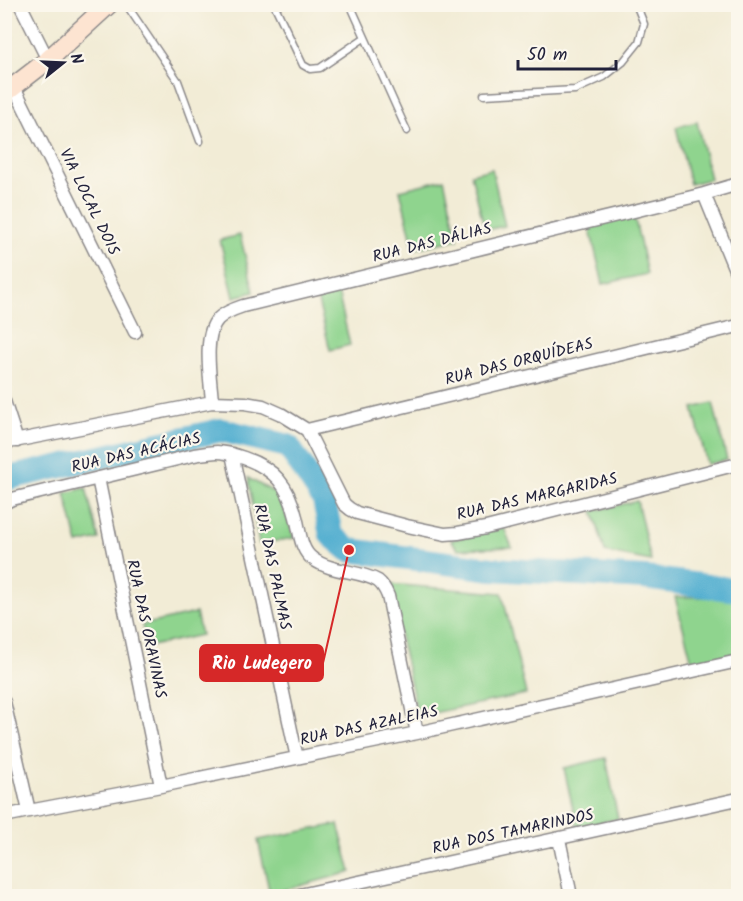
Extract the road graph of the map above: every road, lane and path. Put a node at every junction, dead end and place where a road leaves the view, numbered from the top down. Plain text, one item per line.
1 (20, 4) edge
2 (109, 4) edge
3 (126, 4) edge
4 (274, 4) edge
5 (350, 4) edge
6 (636, 4) edge
7 (364, 38) junction
8 (48, 60) junction
9 (9, 90) edge
10 (484, 95) dead end
11 (407, 131) dead end
12 (200, 141) dead end
13 (738, 184) edge
14 (704, 194) junction
15 (738, 277) edge
16 (738, 326) edge
17 (135, 332) dead end
18 (4, 401) edge
19 (212, 402) junction
20 (307, 430) junction
21 (18, 441) junction
22 (4, 443) edge
23 (232, 454) junction
24 (738, 464) edge
25 (98, 478) junction
26 (4, 503) edge
27 (738, 661) edge
28 (4, 702) edge
29 (417, 734) junction
30 (297, 758) junction
31 (161, 786) junction
32 (738, 799) edge
33 (28, 811) junction
34 (4, 816) edge
35 (559, 839) junction
36 (295, 897) edge
37 (571, 897) edge

1 - 8 street
2 - 8 main road
3 - 12 lane
4 - 7 lane
5 - 7 lane
6 - 10 lane
7 - 11 lane
8 - 9 main road
9 - 17 street, VIA LOCAL DOIS
13 - 14 street, RUA DAS DÁLIAS
14 - 15 street
14 - 19 street, RUA DAS DÁLIAS
16 - 20 street, RUA DAS ORQUÍDEAS
18 - 21 street
19 - 20 street
19 - 21 street
20 - 24 street, RUA DAS MARGARIDAS
21 - 22 street
23 - 25 street, RUA DAS ACÁCIAS
23 - 29 street, RUA DAS ACÁCIAS
23 - 30 street, RUA DAS PALMAS
25 - 26 street, RUA DAS ACÁCIAS
25 - 31 street, RUA DAS ORAVINAS
27 - 29 street, RUA DAS AZALEIAS
28 - 33 street
29 - 30 street, RUA DAS AZALEIAS
30 - 31 street, RUA DAS AZALEIAS
31 - 33 street, RUA DAS AZALEIAS
32 - 35 street, RUA DOS TAMARINDOS
33 - 34 street, RUA DAS AZALEIAS
35 - 36 street, RUA DOS TAMARINDOS
35 - 37 street

